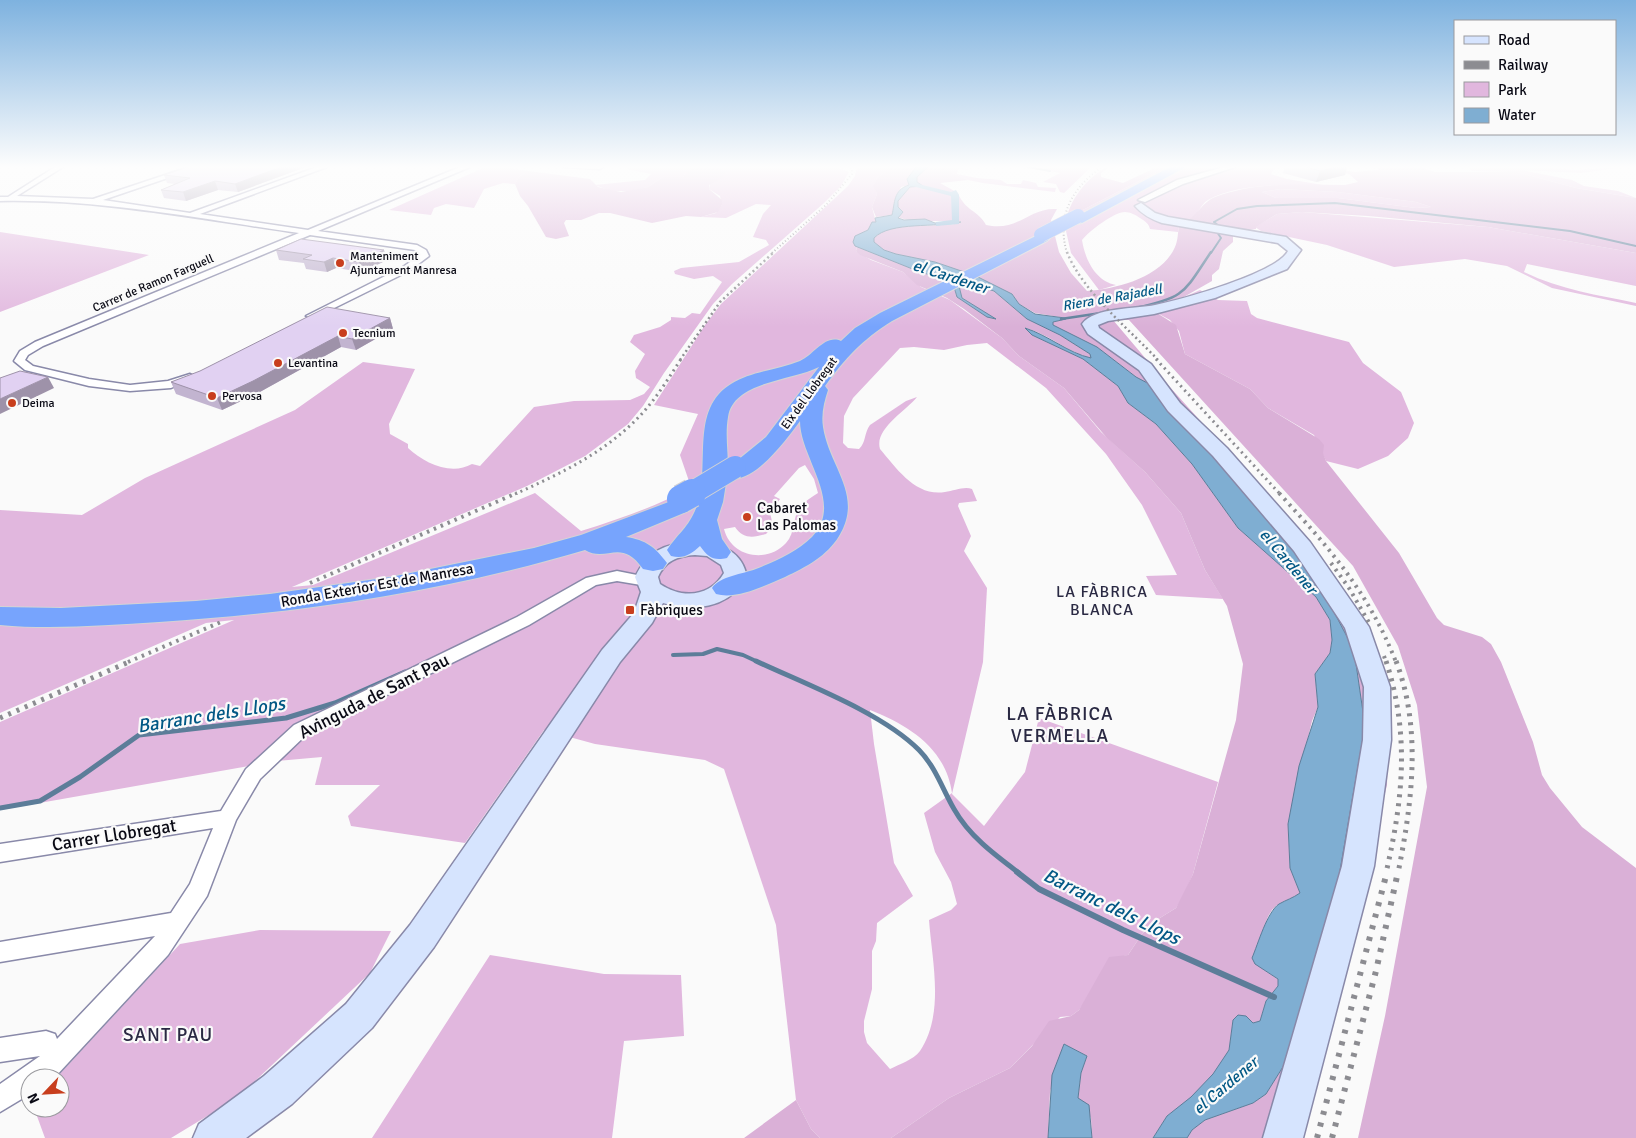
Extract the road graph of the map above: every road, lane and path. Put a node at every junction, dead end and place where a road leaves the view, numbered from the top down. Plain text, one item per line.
1 (219, 220) edge
2 (336, 220) edge
3 (1074, 220) edge
4 (1171, 220) edge
5 (307, 232) junction
6 (883, 316) junction
7 (300, 322) edge
8 (844, 339) junction
9 (830, 366) junction
10 (202, 371) edge
11 (732, 394) junction
12 (777, 427) junction
13 (736, 470) junction
14 (681, 502) junction
15 (705, 522) junction
16 (680, 550) junction
17 (718, 552) junction
18 (647, 577) junction
19 (726, 588) junction
20 (692, 601) junction
21 (0, 602) edge
22 (0, 616) edge
23 (71, 619) junction
24 (598, 679) junction
25 (227, 818) junction
26 (0, 853) edge
27 (177, 922) junction
28 (0, 952) edge
29 (46, 1043) dead end
30 (0, 1050) edge
31 (46, 1068) edge
32 (20, 1086) edge
33 (0, 1100) edge
34 (213, 1138) edge
35 (1283, 1138) edge

1 - 5 street
2 - 5 street, Carrer de Ramon Farguell
3 - 6 highway, bridge
4 - 35 street
5 - 7 street
5 - 10 street, Carrer de Ramon Farguell
6 - 8 highway, Eix del Llobregat
6 - 9 highway, Eix del Llobregat
8 - 11 highway
8 - 12 highway, Eix del Llobregat
9 - 13 highway, Eix del Llobregat
9 - 19 highway
11 - 12 highway
11 - 15 highway
12 - 13 highway, Eix del Llobregat
13 - 14 highway, Ronda Exterior Est de Manresa
14 - 21 highway, Ronda Exterior Est de Manresa
14 - 23 highway, Ronda Exterior Est de Manresa
15 - 16 highway
15 - 17 highway
16 - 17 street
16 - 18 street
17 - 19 street
18 - 20 street
18 - 23 highway
18 - 24 street
18 - 25 street, Avinguda de Sant Pau
19 - 20 street
20 - 24 street
22 - 23 highway, Ronda Exterior Est de Manresa
24 - 34 street
25 - 26 street, Carrer Llobregat
25 - 27 street, Avinguda de Sant Pau
27 - 28 street
27 - 31 street, Avinguda de Sant Pau
29 - 30 street
32 - 33 street, Avinguda de Sant Pau

